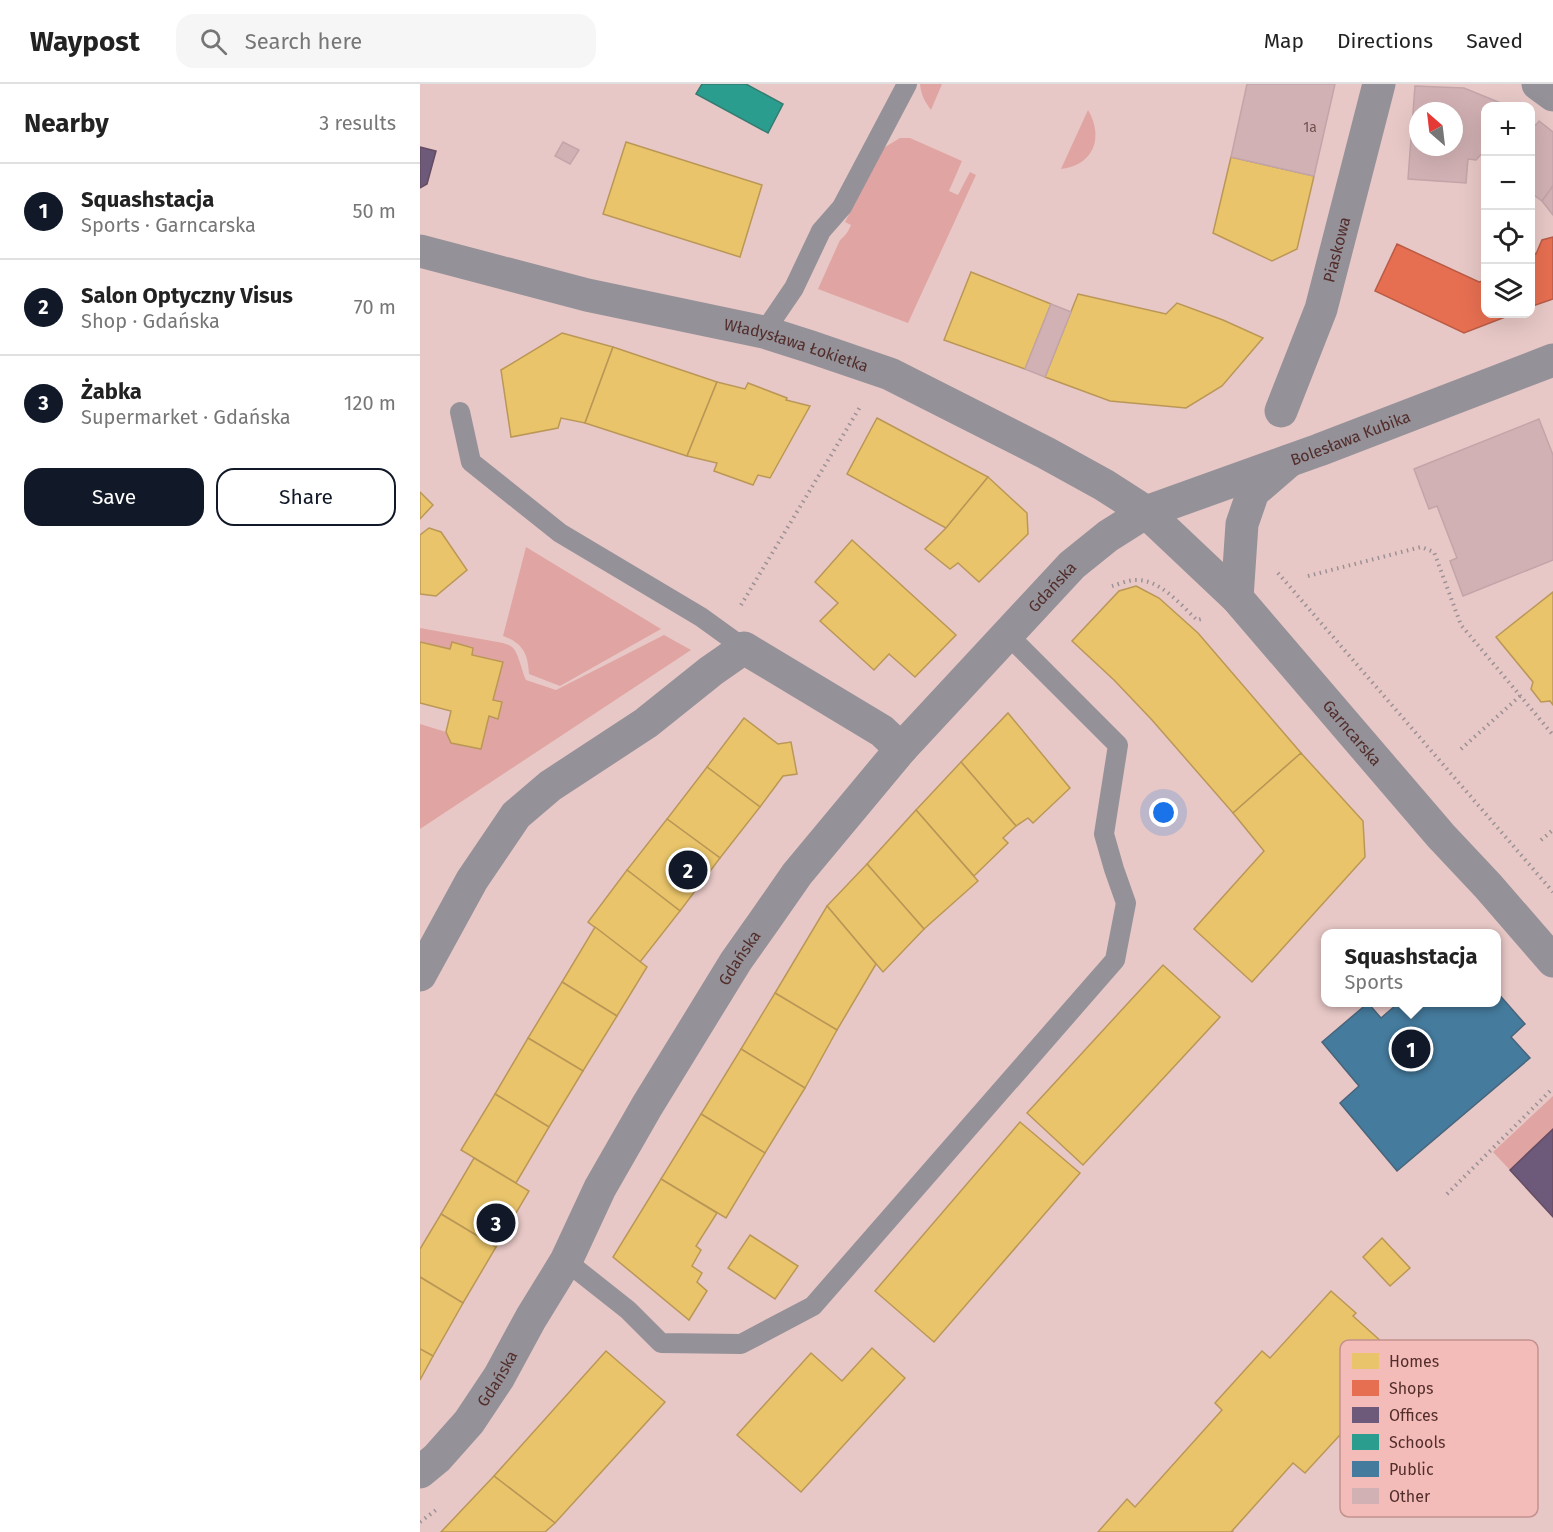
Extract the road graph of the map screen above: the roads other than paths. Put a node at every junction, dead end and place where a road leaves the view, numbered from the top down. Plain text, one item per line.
1 (907, 84) edge
2 (1378, 84) edge
3 (1538, 84) edge
4 (1553, 95) edge
5 (420, 251) edge
6 (764, 332) junction
7 (1553, 360) edge
8 (1281, 411) dead end
9 (460, 412) dead end
10 (1289, 461) junction
11 (1146, 512) junction
12 (1237, 598) junction
13 (1007, 634) junction
14 (734, 641) junction
15 (901, 749) junction
16 (1553, 960) edge
17 (420, 975) edge
18 (566, 1262) junction
19 (420, 1472) edge

1 - 6 lane
2 - 8 street, Piaskowa
3 - 4 street
5 - 6 street, Władysława Łokietka
6 - 11 street, Władysława Łokietka
7 - 10 street, Bolesława Kubika
9 - 14 lane
10 - 11 street, Bolesława Kubika
10 - 12 street
11 - 12 street, Garncarska
11 - 13 street, Gdańska
12 - 16 street, Garncarska
13 - 15 street, Gdańska
13 - 18 lane
14 - 15 street
14 - 17 street
15 - 18 street, Gdańska
18 - 19 street, Gdańska

